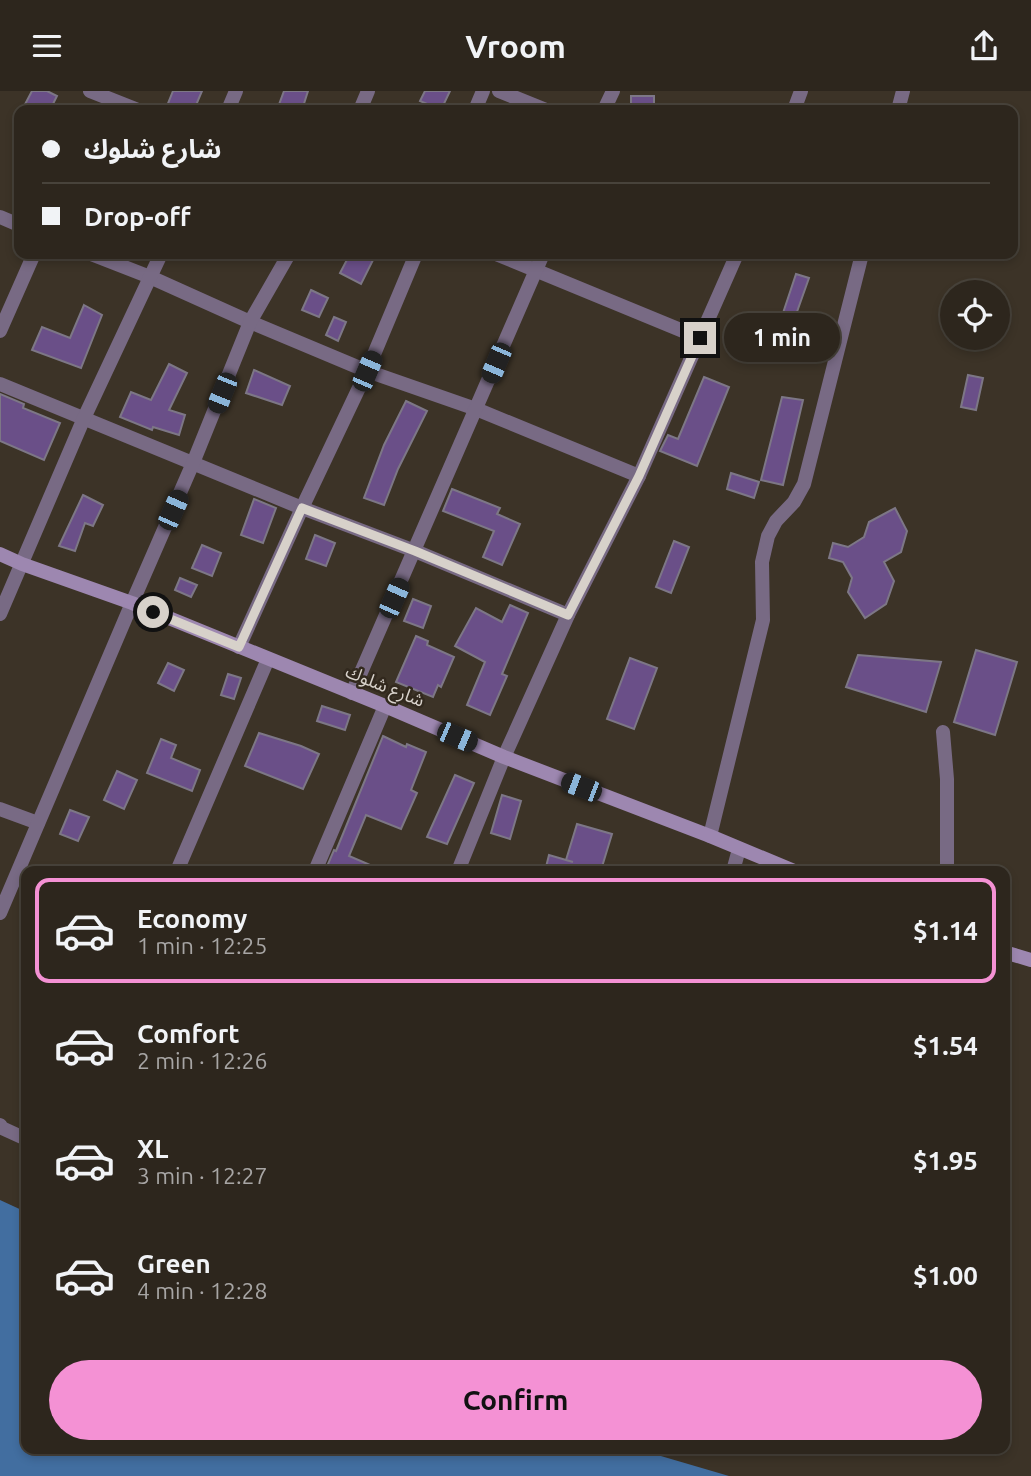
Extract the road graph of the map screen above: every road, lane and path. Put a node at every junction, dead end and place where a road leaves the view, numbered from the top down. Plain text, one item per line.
1 (499, 91) edge
2 (98, 92) edge
3 (127, 105) edge
4 (534, 105) edge
5 (32, 259) edge
6 (104, 259) edge
7 (159, 259) edge
8 (286, 259) edge
9 (414, 259) edge
10 (507, 259) edge
11 (540, 259) edge
12 (735, 259) edge
13 (861, 259) edge
14 (535, 271) junction
15 (150, 277) junction
16 (250, 322) junction
17 (0, 331) edge
18 (700, 338) junction
19 (367, 371) junction
20 (0, 383) edge
21 (476, 409) junction
22 (84, 418) junction
23 (193, 463) junction
24 (639, 476) junction
25 (302, 508) junction
26 (415, 551) junction
27 (0, 554) edge
28 (22, 564) junction
29 (132, 603) junction
30 (0, 614) edge
31 (568, 615) junction
32 (239, 647) junction
33 (268, 659) junction
34 (352, 693) junction
35 (385, 706) junction
36 (943, 732) dead end
37 (504, 757) junction
38 (0, 809) edge
39 (38, 823) junction
40 (710, 836) junction
41 (739, 849) junction
42 (179, 866) edge
43 (317, 866) edge
44 (460, 866) edge
45 (734, 866) edge
46 (782, 866) edge
47 (947, 866) edge
48 (0, 913) edge
49 (1010, 954) edge
50 (1031, 960) edge
51 (0, 1125) edge
52 (21, 1137) edge

1 - 4 street
2 - 3 street
5 - 17 street
6 - 15 street
7 - 15 street
8 - 16 street
9 - 19 street
10 - 14 street
11 - 14 street
12 - 18 street
13 - 40 street
14 - 18 street
14 - 21 street
15 - 16 street
15 - 22 street
16 - 19 street
16 - 23 street
18 - 24 street
19 - 21 street
19 - 25 street
20 - 22 street
21 - 24 street
21 - 26 street
22 - 23 street
22 - 28 street
23 - 25 street
23 - 29 street
24 - 31 street
25 - 26 street
25 - 32 street
26 - 31 street
26 - 34 street
27 - 28 street, شارع شلوك
28 - 29 street, شارع شلوك
28 - 30 street
29 - 32 street, شارع شلوك
29 - 39 street
31 - 37 street
32 - 33 street, شارع شلوك
33 - 34 street, شارع شلوك
33 - 42 street
34 - 35 street, شارع شلوك
35 - 37 street, شارع شلوك
35 - 43 street
36 - 47 street
37 - 40 street, شارع شلوك
37 - 44 street
38 - 39 street
39 - 48 street
40 - 41 street, شارع شلوك
41 - 45 street
41 - 46 street, شارع شلوك
49 - 50 street
51 - 52 street

